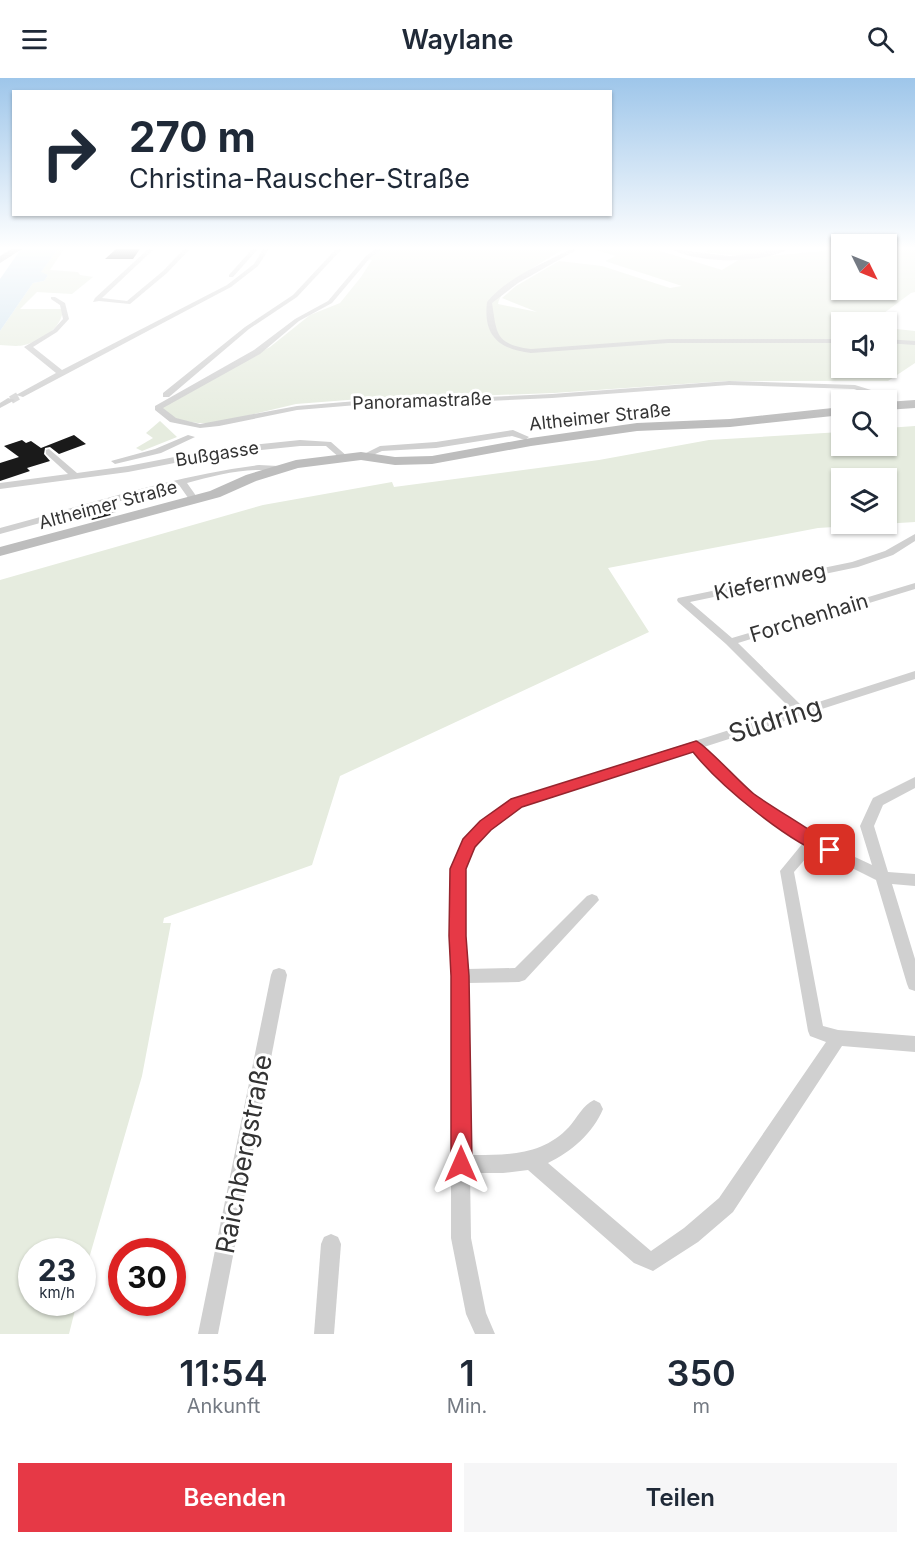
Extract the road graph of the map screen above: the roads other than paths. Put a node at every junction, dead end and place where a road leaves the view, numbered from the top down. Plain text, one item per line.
1 (64, 308) edge
2 (187, 308) edge
3 (277, 308) edge
4 (320, 308) edge
5 (490, 308) edge
6 (831, 341) edge
7 (897, 342) edge
8 (915, 343) edge
9 (62, 374) junction
10 (862, 390) edge
11 (20, 395) tunnel mouth
12 (11, 400) tunnel mouth
13 (915, 404) edge
14 (0, 406) edge
15 (897, 406) edge
16 (161, 410) junction
17 (831, 412) edge
18 (525, 437) dead end
19 (49, 452) dead end
20 (364, 456) junction
21 (344, 457) junction
22 (115, 461) dead end
23 (278, 469) junction
24 (75, 476) junction
25 (182, 482) junction
26 (0, 486) edge
27 (194, 500) junction
28 (0, 531) edge
29 (915, 537) edge
30 (0, 552) edge
31 (915, 586) edge
32 (730, 642) junction
33 (915, 675) edge
34 (801, 712) junction
35 (696, 746) junction
36 (915, 782) edge
37 (812, 842) junction
38 (884, 877) junction
39 (915, 880) edge
40 (592, 900) dead end
41 (279, 975) dead end
42 (460, 976) junction
43 (915, 984) edge
44 (838, 1038) junction
45 (915, 1044) edge
46 (594, 1109) dead end
47 (532, 1161) junction
48 (461, 1164) junction
49 (331, 1244) dead end
50 (208, 1334) edge
51 (324, 1334) edge
52 (485, 1334) edge

1 - 9 street
2 - 9 street
3 - 16 street
4 - 16 street
5 - 6 street
7 - 8 street
9 - 11 street
10 - 16 street, Panoramastraße
12 - 14 street
13 - 15 street
16 - 22 street
17 - 20 street, Altheimer Straße
18 - 20 street, Altheimer Straße
19 - 24 street
20 - 21 street, Altheimer Straße
21 - 23 street, Altheimer Straße
21 - 24 street, Bußgasse
23 - 25 street
23 - 27 street, Altheimer Straße
24 - 26 street, Bußgasse
25 - 27 street
25 - 28 street
27 - 30 street, Altheimer Straße
29 - 32 street, Kiefernweg
31 - 32 street, Forchenhain
32 - 34 street, Forchenhain
33 - 34 street, Südring
34 - 35 street, Südring
35 - 37 street
35 - 42 street, Südring
36 - 38 street
37 - 38 street
37 - 44 street
38 - 39 street
38 - 43 street
40 - 42 street
41 - 50 street, Raichbergstraße
42 - 48 street, Südring
44 - 45 street
44 - 47 street
46 - 47 street
47 - 48 street
48 - 52 street, Südring
49 - 51 street

